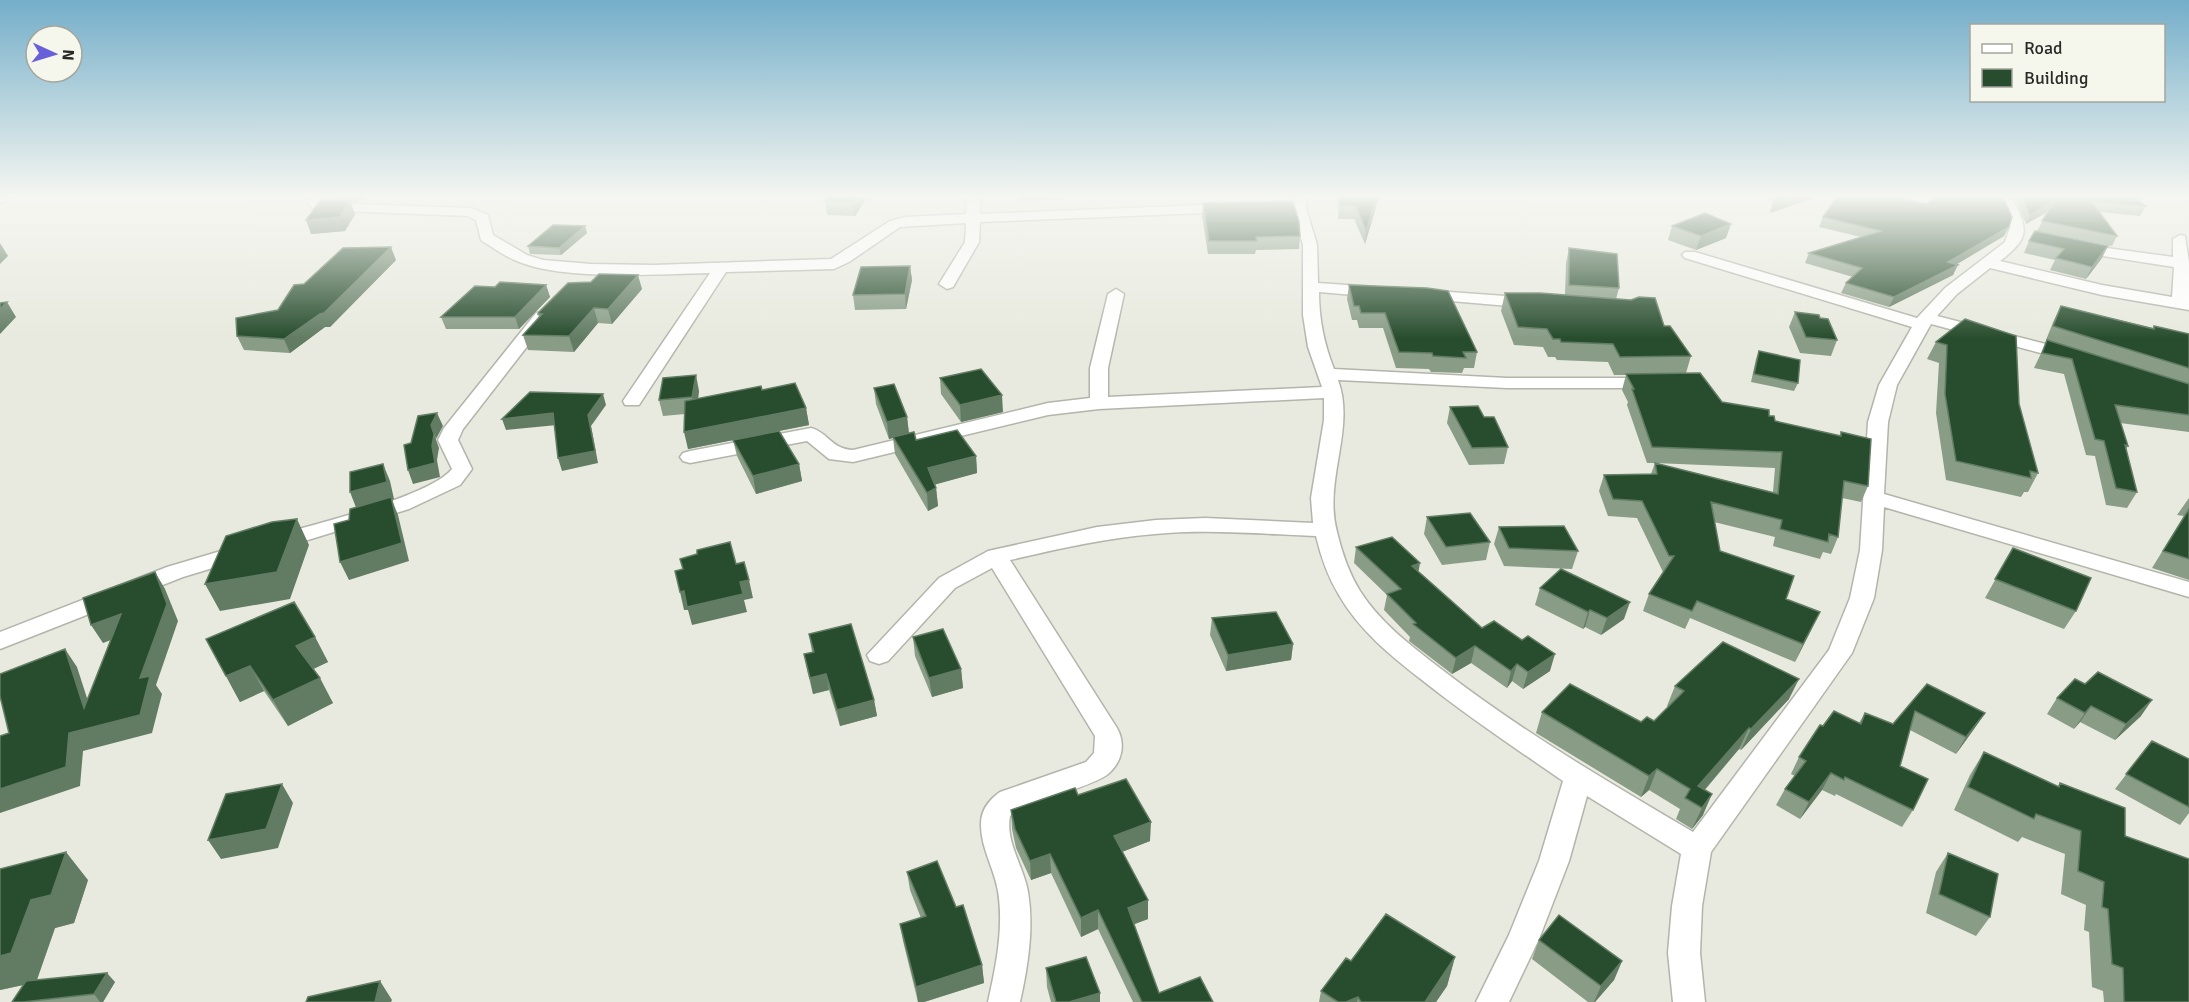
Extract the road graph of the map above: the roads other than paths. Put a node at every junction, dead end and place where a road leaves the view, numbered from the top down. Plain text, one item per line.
1 (498, 244) edge
2 (865, 244) edge
3 (971, 244) edge
4 (1310, 244) edge
5 (2013, 244) edge
6 (2180, 244) edge
7 (2060, 245) edge
8 (1690, 255) dead end
9 (1988, 263) junction
10 (2181, 263) junction
11 (722, 267) junction
12 (591, 269) junction
13 (947, 284) dead end
14 (570, 287) edge
15 (1311, 287) junction
16 (1116, 294) dead end
17 (558, 301) edge
18 (1548, 304) edge
19 (2185, 304) edge
20 (1924, 321) junction
21 (2086, 361) edge
22 (1330, 383) junction
23 (1667, 383) edge
24 (632, 401) dead end
25 (1099, 403) junction
26 (690, 457) dead end
27 (1875, 498) junction
28 (1325, 530) junction
29 (996, 556) junction
30 (2189, 590) edge
31 (0, 641) edge
32 (879, 655) dead end
33 (1578, 777) junction
34 (1697, 849) junction
35 (1004, 1002) edge
36 (1492, 1002) edge
37 (1689, 1002) edge

1 - 12 street
2 - 11 street
3 - 13 street
4 - 15 street
5 - 9 street
6 - 10 street
7 - 10 street
8 - 20 street
9 - 19 street
9 - 20 street
10 - 19 street
11 - 12 street
11 - 24 street
12 - 14 street
15 - 18 street
15 - 22 street
16 - 25 street
17 - 31 street
20 - 21 street
20 - 27 street
22 - 23 street
22 - 25 street
22 - 28 street
25 - 26 street
27 - 30 street
27 - 34 street
28 - 29 street
28 - 33 street
29 - 32 street
29 - 35 street
33 - 34 street
33 - 36 street
34 - 37 street

